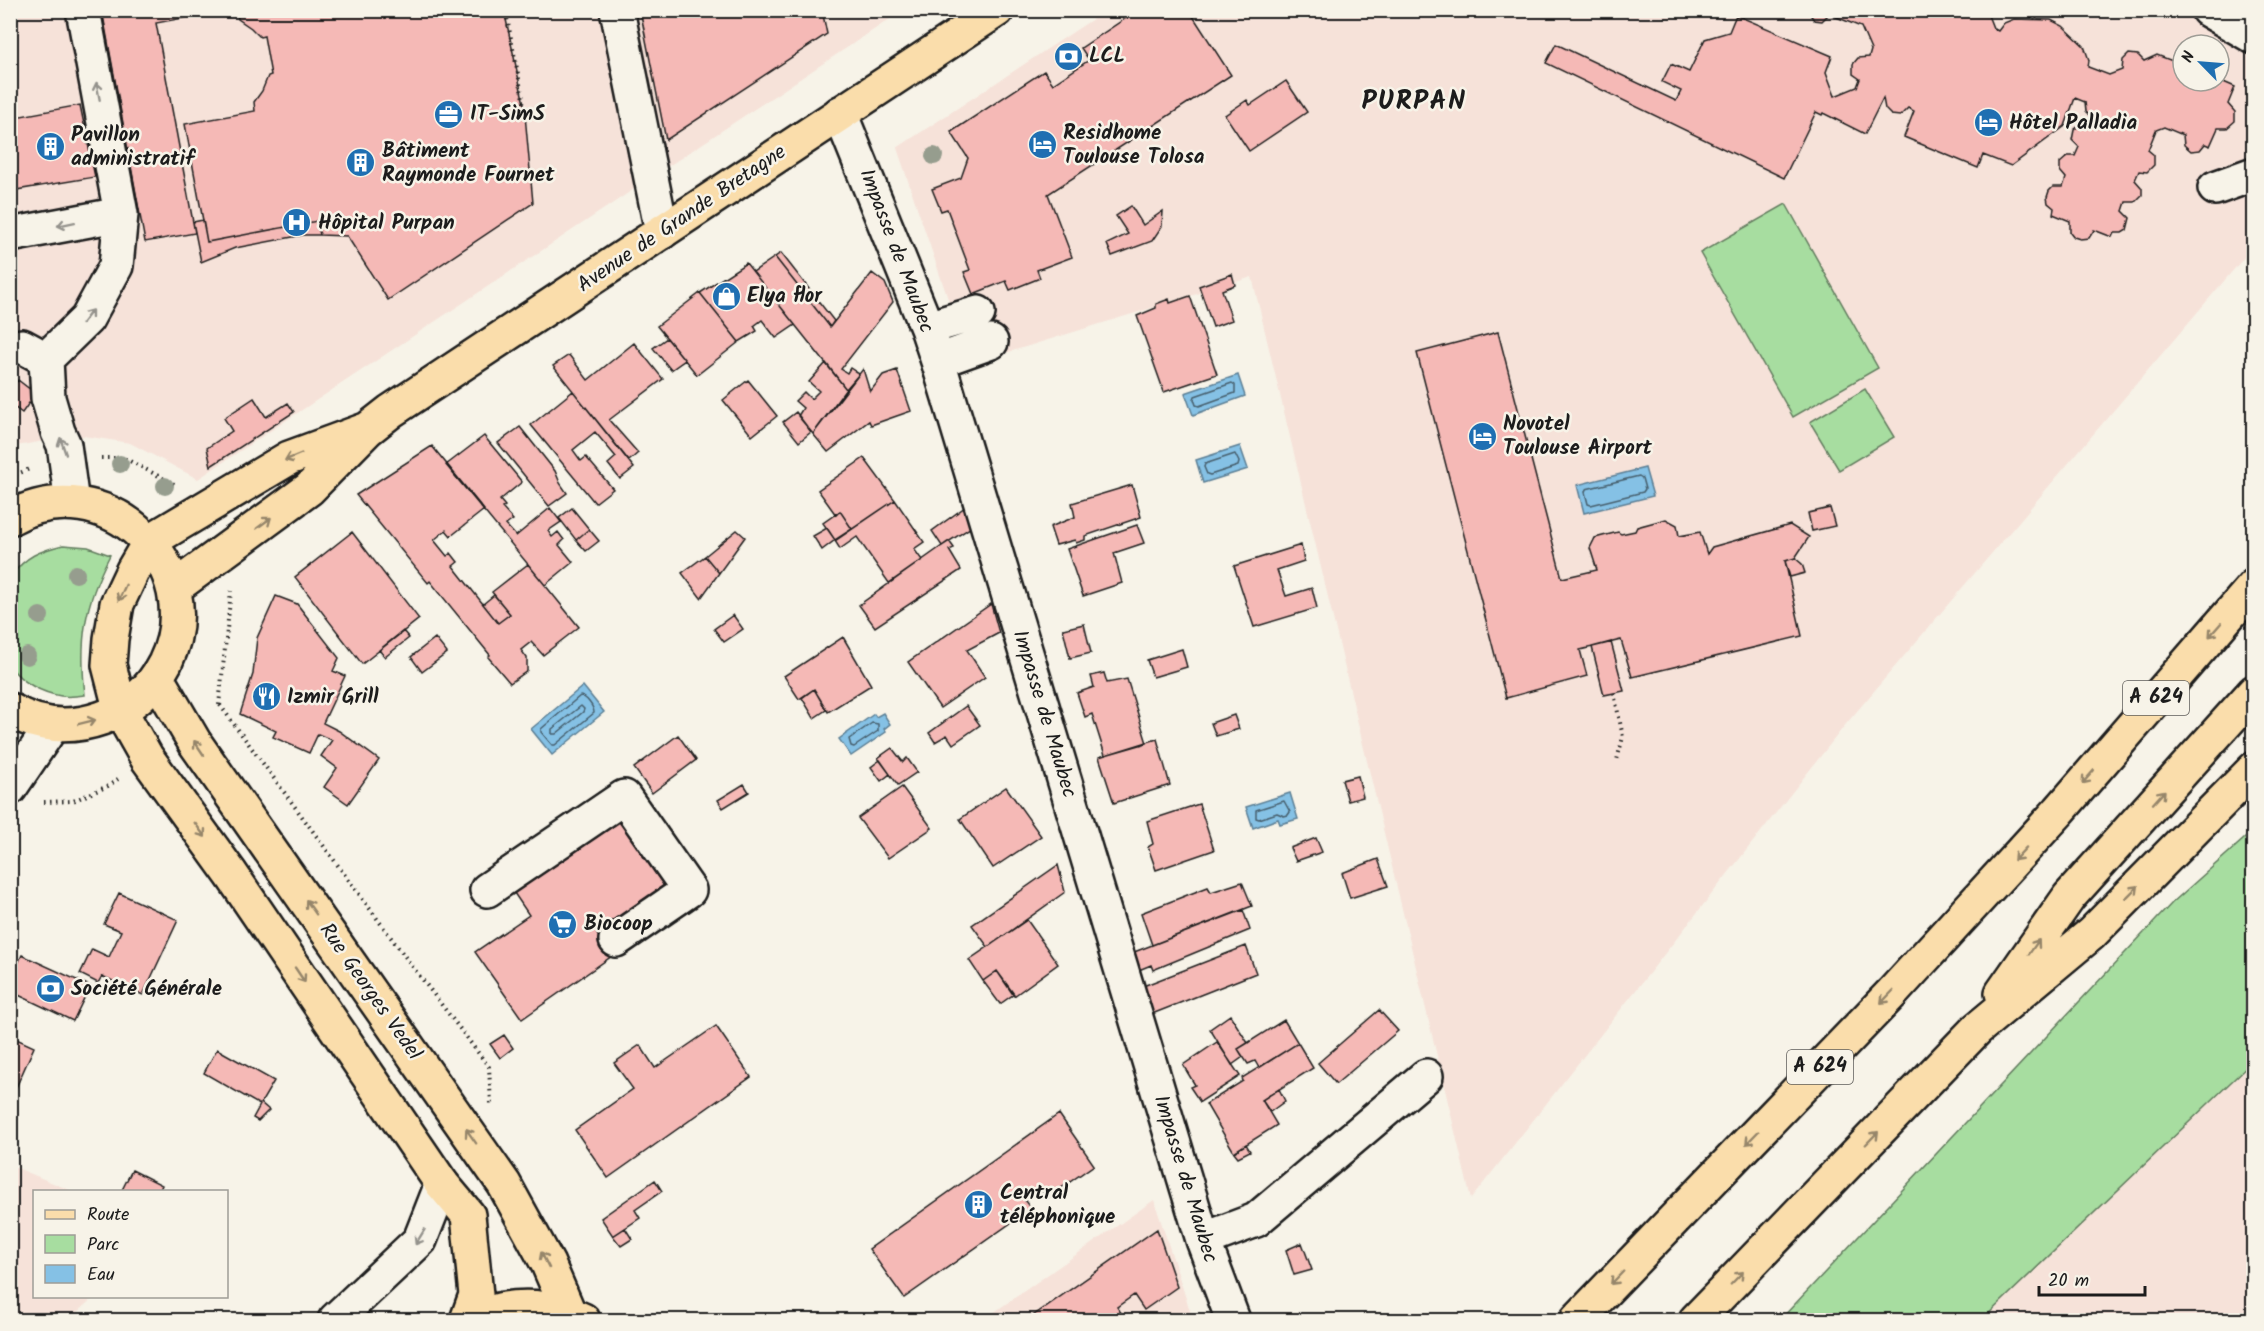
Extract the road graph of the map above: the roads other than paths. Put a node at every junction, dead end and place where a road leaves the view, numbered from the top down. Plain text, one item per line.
1 (83, 10) edge
2 (617, 10) edge
3 (997, 10) edge
4 (2208, 10) edge
5 (2253, 37) edge
6 (840, 113) junction
7 (2253, 174) edge
8 (2215, 188) dead end
9 (121, 214) junction
10 (662, 232) junction
11 (10, 235) edge
12 (927, 328) junction
13 (10, 348) edge
14 (46, 359) junction
15 (938, 361) junction
16 (368, 429) junction
17 (72, 503) junction
18 (11, 514) edge
19 (150, 542) junction
20 (2253, 586) edge
21 (174, 588) junction
22 (157, 678) junction
23 (2253, 692) edge
24 (10, 710) edge
25 (121, 712) junction
26 (52, 726) junction
27 (2253, 769) edge
28 (24, 795) edge
29 (487, 890) dead end
30 (616, 940) dead end
31 (1977, 1029) junction
32 (1426, 1076) dead end
33 (442, 1184) junction
34 (1203, 1240) junction
35 (576, 1317) edge
36 (339, 1319) edge
37 (467, 1320) edge
38 (473, 1320) edge
39 (1233, 1320) edge
40 (1577, 1320) edge
41 (1696, 1320) edge

9 -> 1 street
2 - 10 street
3 - 6 main road, Avenue de Grande Bretagne
4 - 5 street
6 - 10 main road, Avenue de Grande Bretagne
6 - 12 street, Impasse de Maubec
7 - 8 street
9 -> 11 street
14 -> 9 street
10 - 16 main road, Avenue de Grande Bretagne
12 - 15 street, Impasse de Maubec
12 - 15 street
13 - 14 street
17 -> 14 street
15 - 34 street, Impasse de Maubec
16 -> 19 main road, Avenue de Grande Bretagne
21 -> 16 main road, Avenue de Grande Bretagne
17 - 18 main road
17 - 19 main road
19 - 21 main road
19 -> 25 main road
20 -> 40 main road, A 624
21 - 22 main road
22 - 25 main road
35 -> 22 main road, Rue Georges Vedel
31 -> 23 main road
24 - 26 main road
26 -> 25 main road
25 -> 33 main road
26 - 28 street
31 -> 27 main road
29 - 30 street
41 -> 31 main road
32 - 34 street
33 -> 36 street
33 - 37 main road
34 - 39 street, Impasse de Maubec
35 - 38 main road

